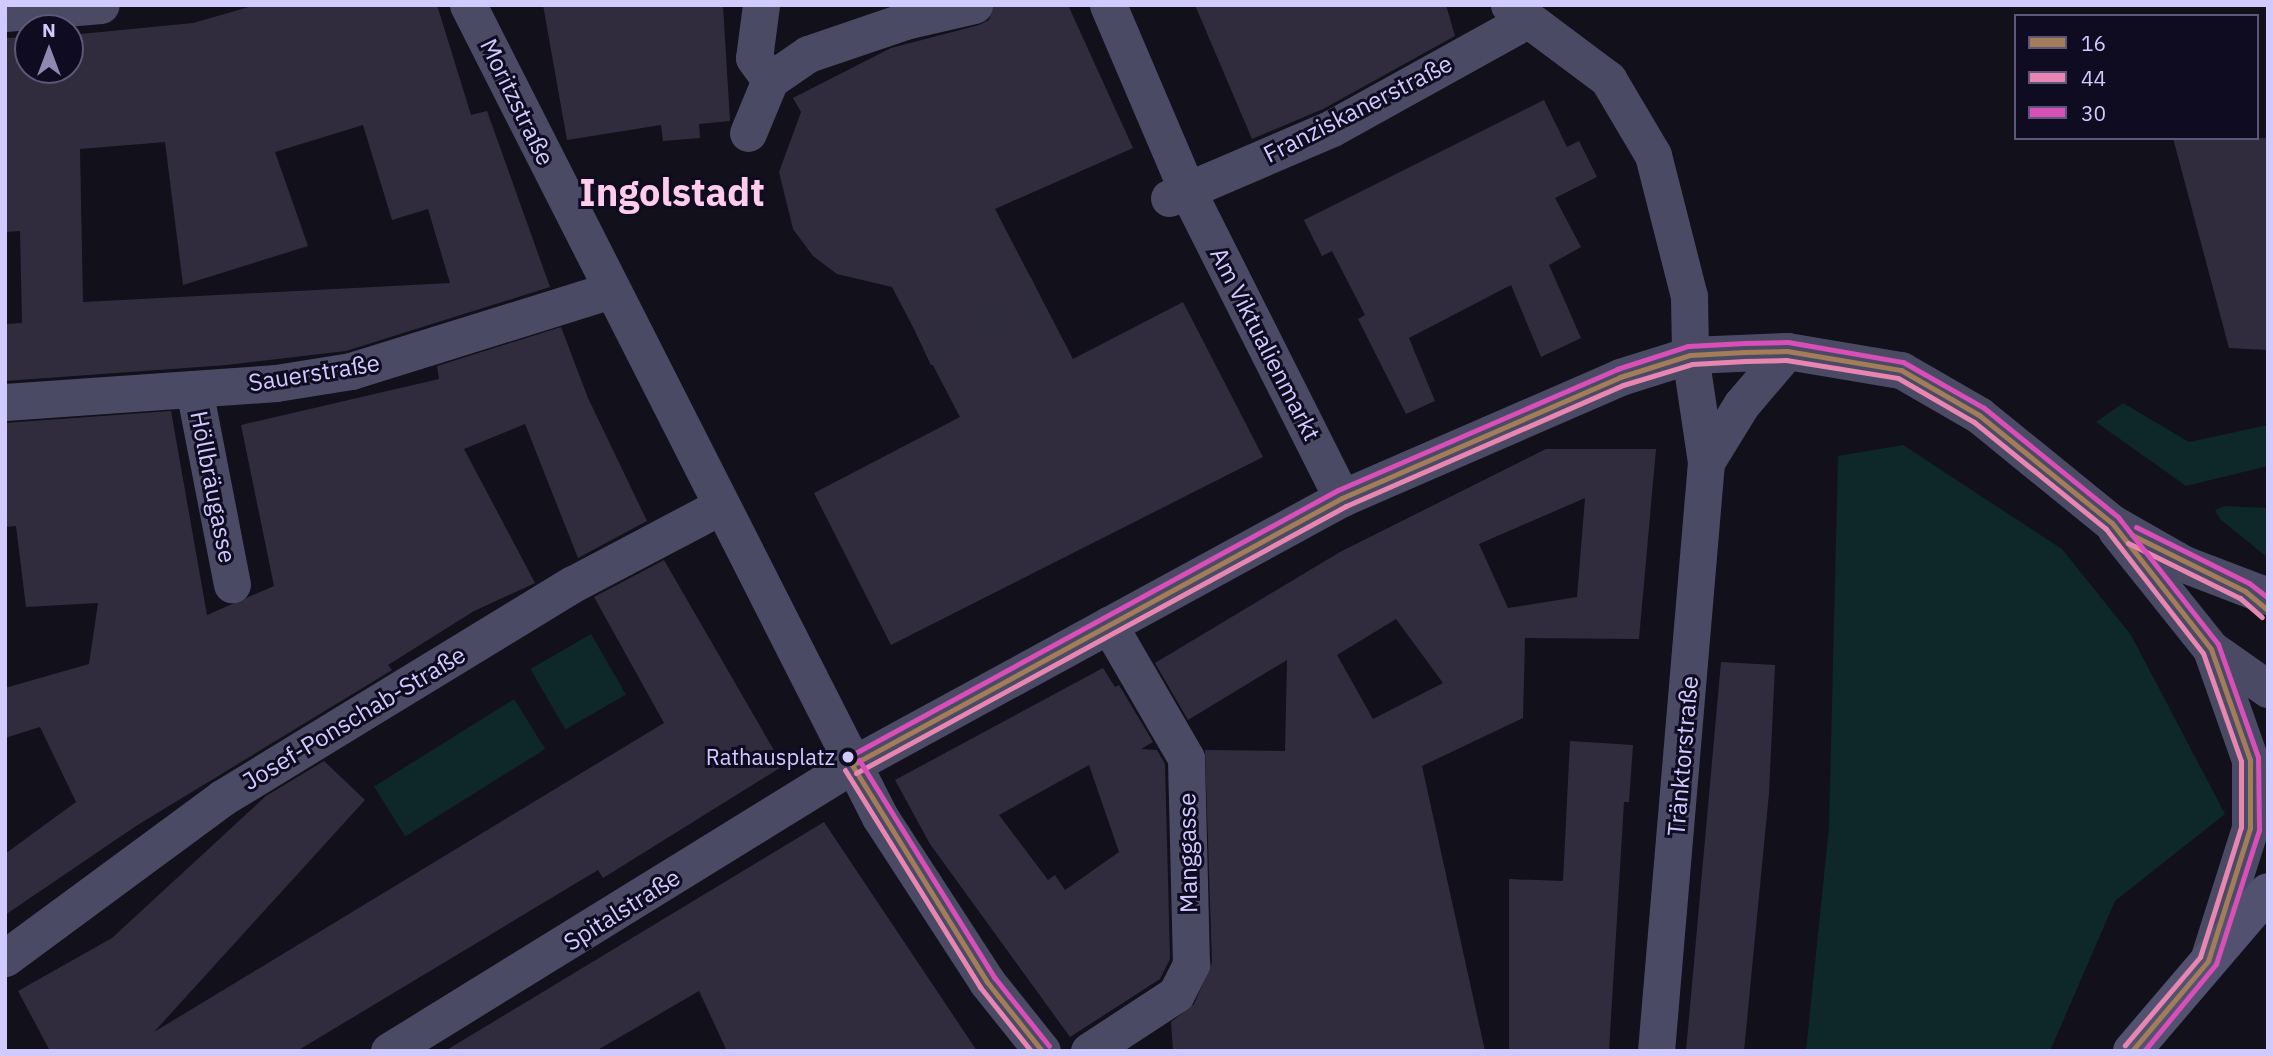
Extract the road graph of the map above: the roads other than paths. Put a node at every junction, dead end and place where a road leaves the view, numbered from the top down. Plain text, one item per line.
1 (101, 5) edge
2 (468, 5) edge
3 (761, 5) edge
4 (974, 5) edge
5 (1108, 5) edge
6 (5, 13) edge
7 (1517, 13) edge
8 (770, 80) junction
9 (748, 132) dead end
10 (1187, 190) junction
11 (611, 290) junction
12 (1787, 351) junction
13 (1690, 355) junction
14 (194, 390) junction
15 (5, 402) edge
16 (1706, 462) junction
17 (1342, 498) junction
18 (721, 506) junction
19 (2112, 523) junction
20 (232, 584) dead end
21 (2260, 599) edge
22 (1109, 625) junction
23 (2211, 649) junction
24 (2268, 689) edge
25 (852, 765) junction
26 (2268, 892) edge
27 (5, 958) edge
28 (2208, 961) junction
29 (389, 1051) edge
30 (1042, 1051) edge
31 (1089, 1051) edge
32 (1656, 1051) edge
33 (2132, 1051) edge

1 - 6 street
2 - 11 street, Moritzstraße
3 - 8 street
4 - 8 street
5 - 10 street, Am Viktualienmarkt
7 - 10 street, Franziskanerstraße
7 - 13 street, Tränktorstraße
8 - 9 street
10 - 17 street, Am Viktualienmarkt
11 - 14 street, Sauerstraße
11 - 18 street
12 - 13 street, Spitalstraße
12 - 16 street, Tränktorstraße
12 - 19 street, Spitalstraße
13 - 16 street, Tränktorstraße
13 - 17 street, Spitalstraße
14 - 15 street, Sauerstraße
14 - 20 street, Höllbräugasse
16 - 32 street, Tränktorstraße
17 - 22 street, Spitalstraße
18 - 25 street
18 - 27 street, Josef-Ponschab-Straße
19 - 21 street
19 - 23 street
22 - 25 street, Spitalstraße
22 - 31 street, Manggasse
23 - 24 street
23 - 28 street
25 - 29 street, Spitalstraße
25 - 30 street
26 - 28 street
28 - 33 street

